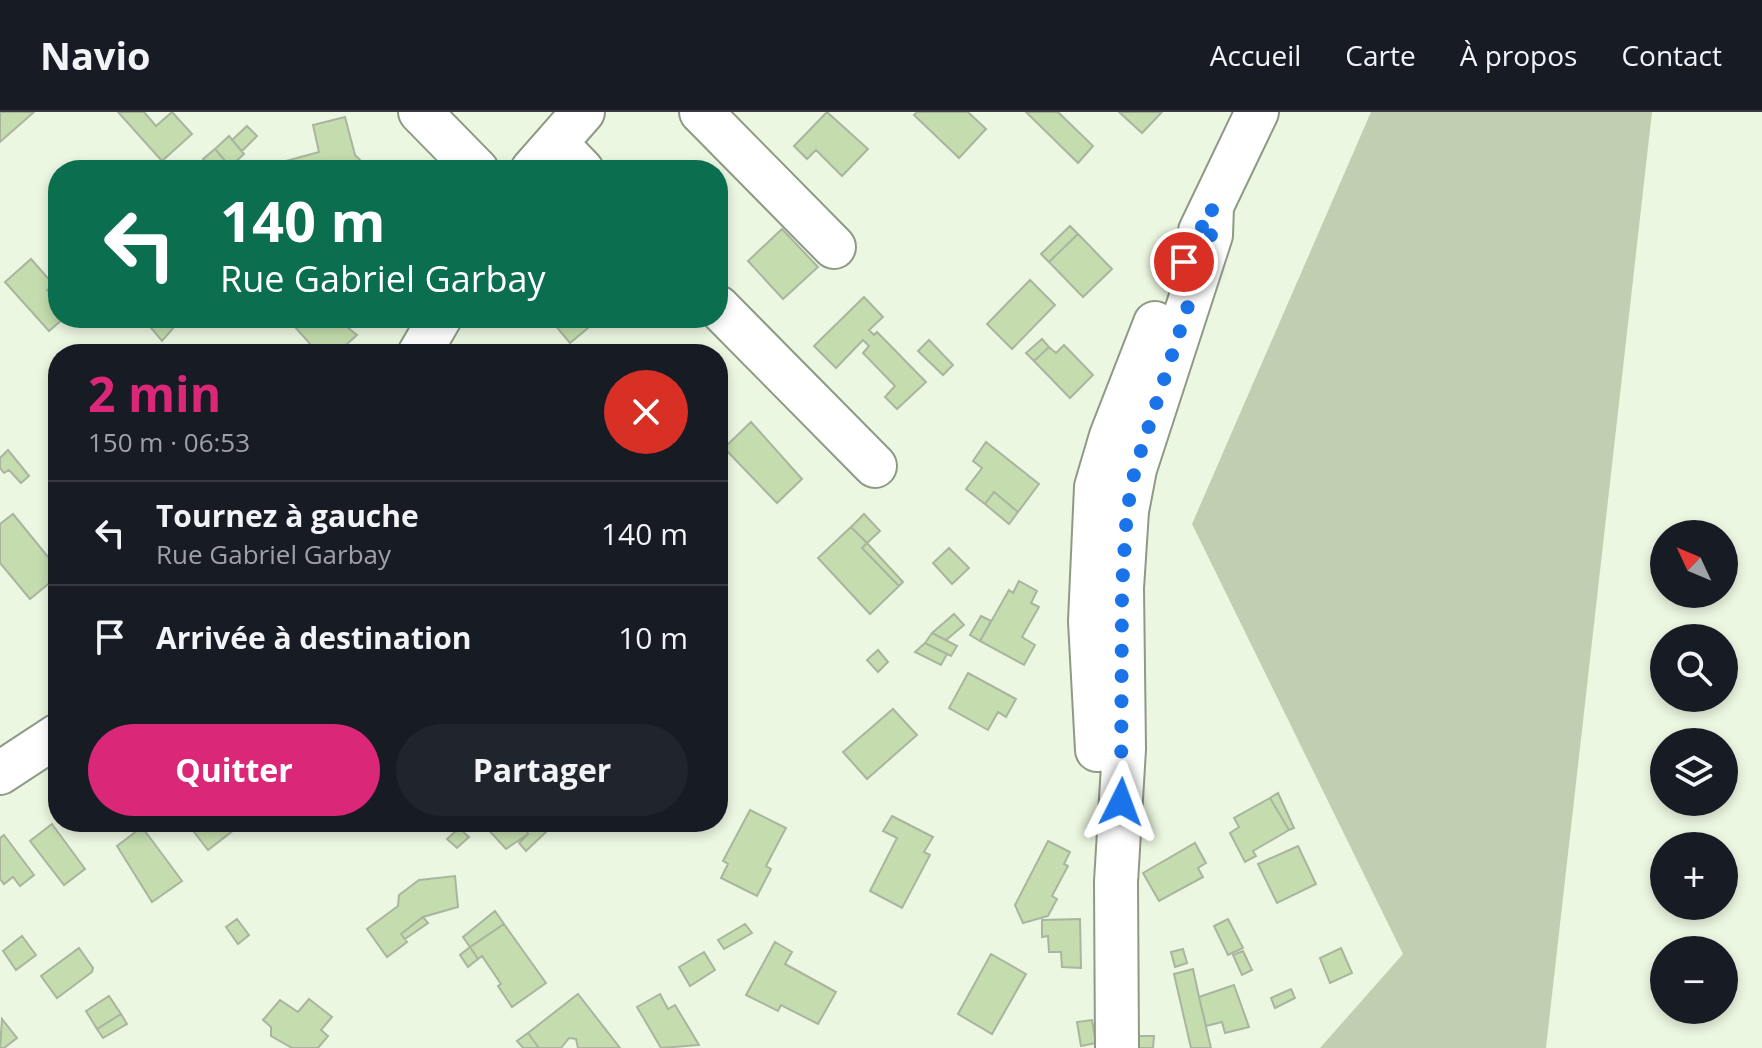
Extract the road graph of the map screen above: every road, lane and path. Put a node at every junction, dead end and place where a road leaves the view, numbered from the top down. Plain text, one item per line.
1 (420, 112) edge
2 (583, 112) edge
3 (701, 112) edge
4 (1257, 112) edge
5 (467, 160) edge
6 (558, 160) edge
7 (834, 247) dead end
8 (728, 317) edge
9 (875, 466) dead end
10 (48, 742) edge
11 (0, 773) edge
12 (1117, 1048) edge

1 - 5 street
2 - 6 street
3 - 7 street
4 - 12 street
8 - 9 street
10 - 11 street

